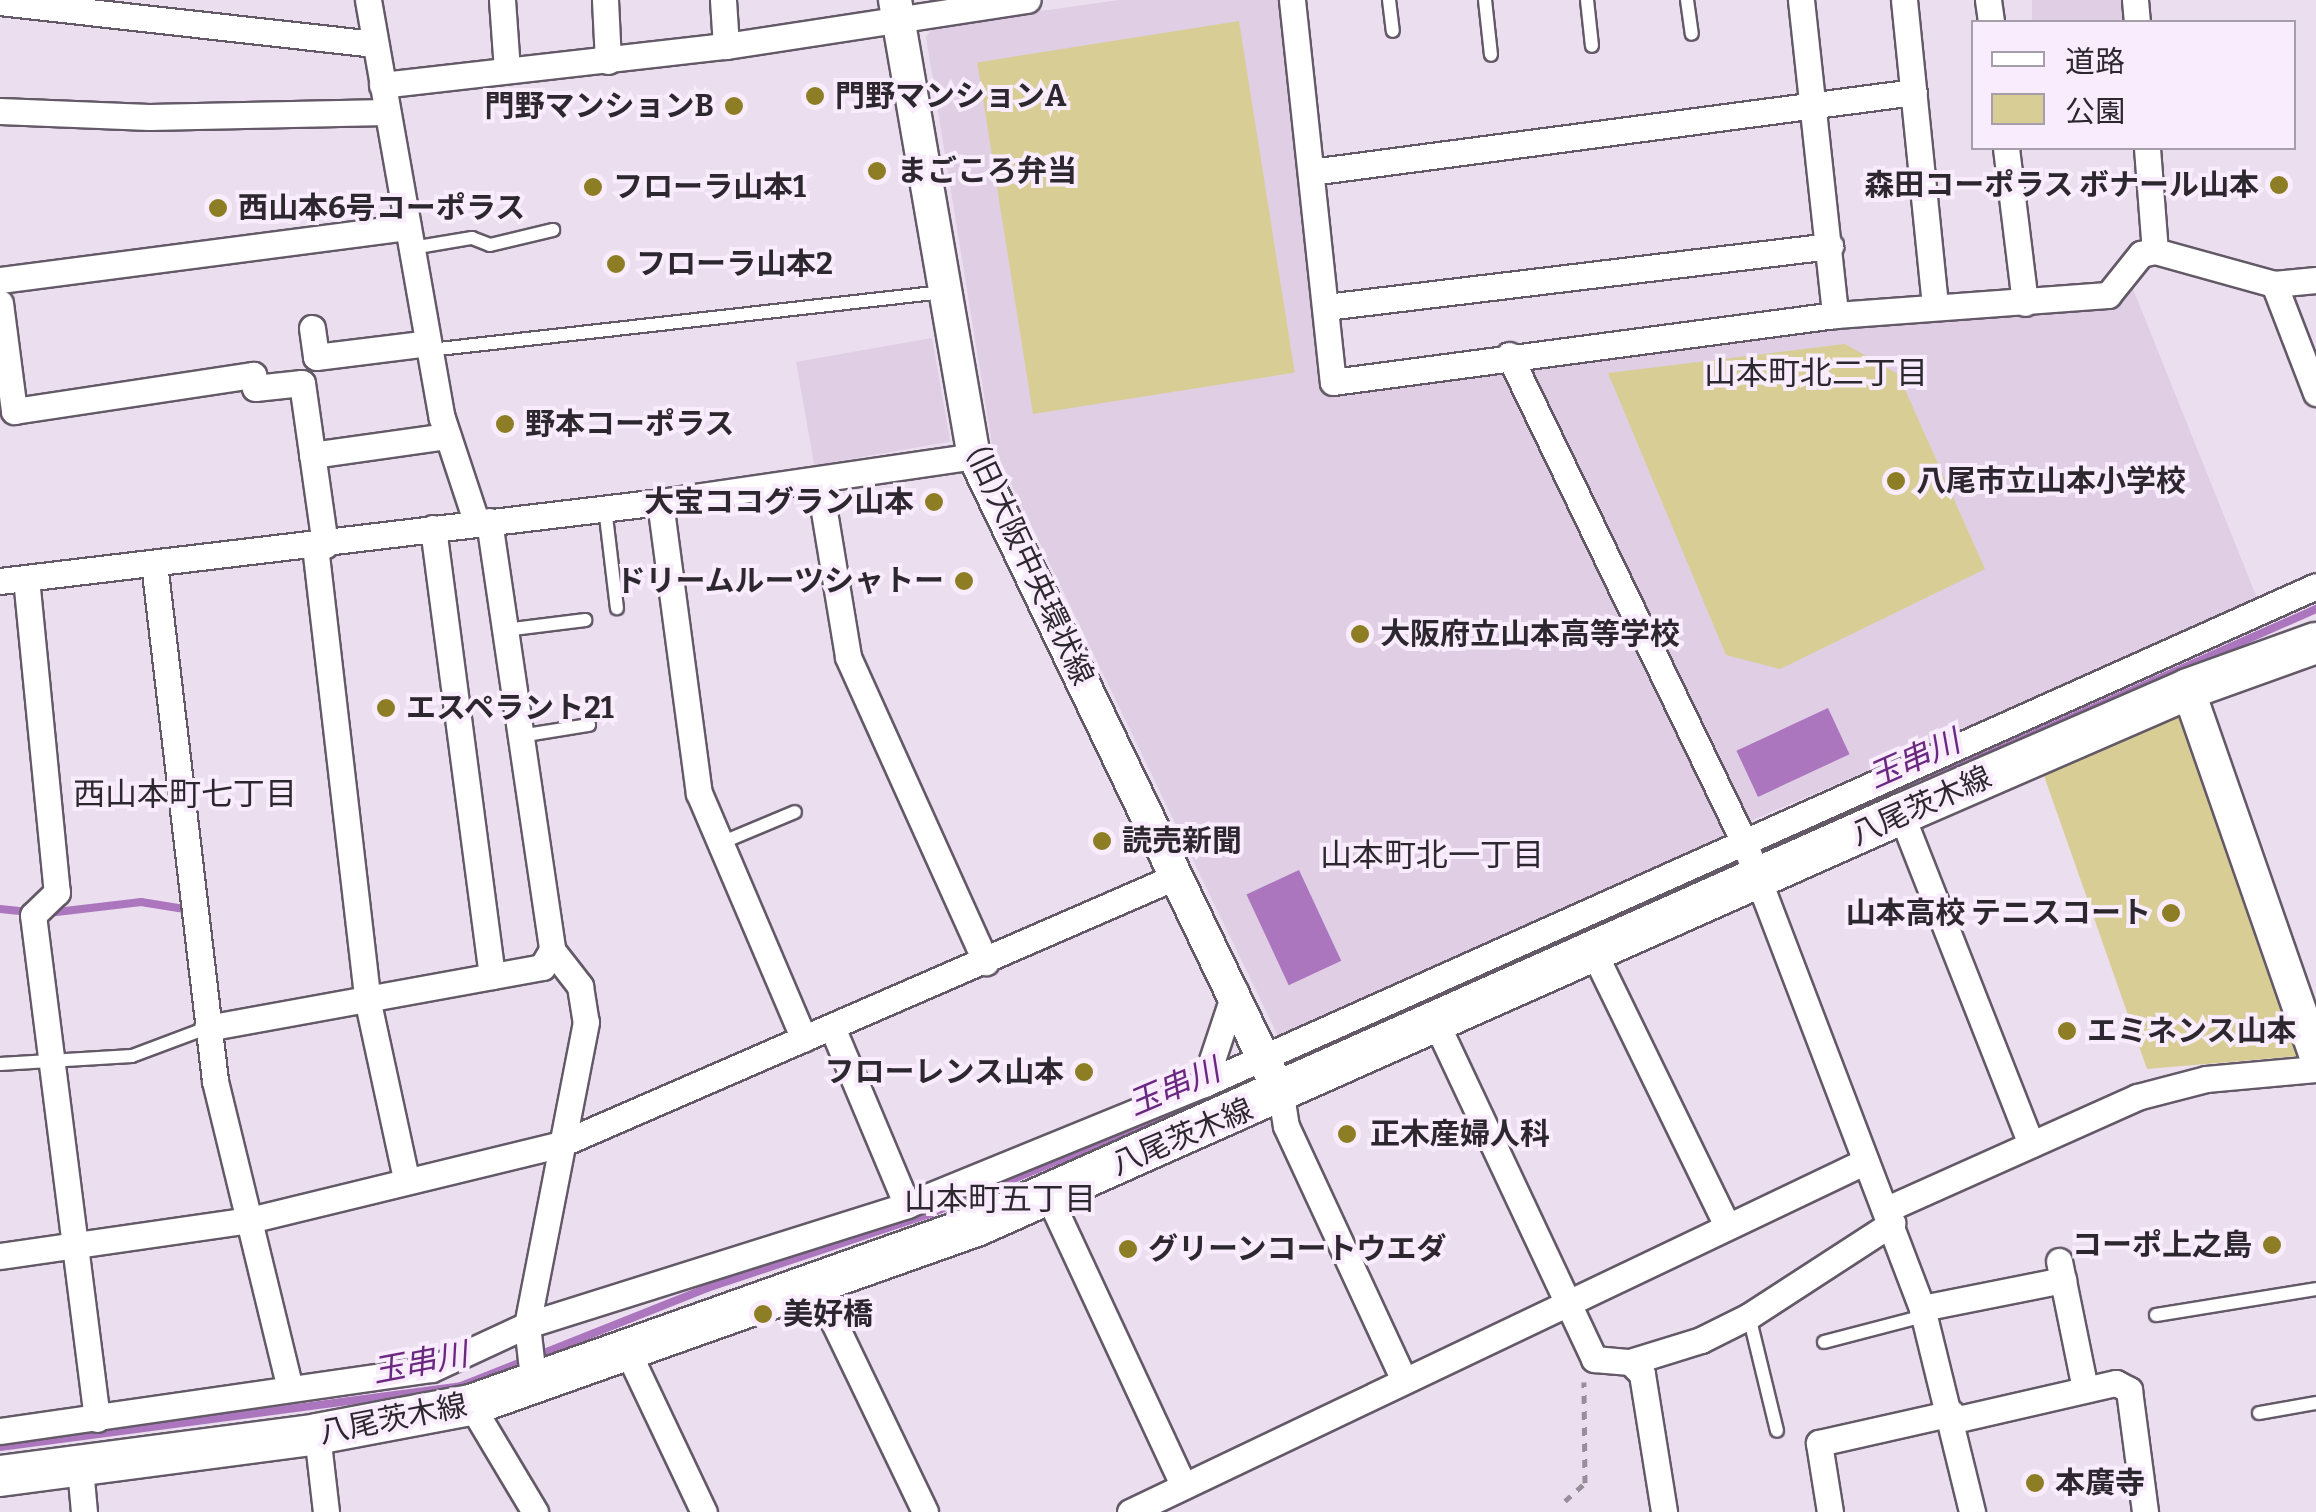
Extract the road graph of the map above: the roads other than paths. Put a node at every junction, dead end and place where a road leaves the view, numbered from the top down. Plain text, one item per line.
1 (368, 0) edge
2 (502, 0) edge
3 (605, 0) edge
4 (723, 0) edge
5 (1028, 0) edge
6 (1292, 0) edge
7 (1389, 0) edge
8 (1485, 0) edge
9 (1587, 0) edge
10 (1687, 0) edge
11 (1801, 0) edge
12 (1904, 0) edge
13 (0, 2) edge
14 (897, 9) edge
15 (1392, 31) dead end
16 (1692, 34) dead end
17 (375, 44) junction
18 (726, 46) junction
19 (1592, 46) dead end
20 (1491, 56) dead end
21 (608, 61) junction
22 (507, 69) junction
23 (382, 85) junction
24 (1914, 92) junction
25 (1811, 106) junction
26 (0, 111) edge
27 (387, 112) junction
28 (2006, 150) edge
29 (2147, 150) edge
30 (1311, 172) junction
31 (552, 230) dead end
32 (410, 238) junction
33 (1830, 246) junction
34 (2155, 250) junction
35 (0, 280) edge
36 (2316, 280) edge
37 (2274, 284) junction
38 (946, 292) junction
39 (0, 303) edge
40 (2025, 303) junction
41 (1935, 305) junction
42 (1326, 307) junction
43 (1836, 315) junction
44 (312, 328) dead end
45 (429, 346) junction
46 (1509, 355) junction
47 (2316, 392) edge
48 (448, 436) junction
49 (312, 455) junction
50 (974, 456) junction
51 (819, 481) junction
52 (660, 502) junction
53 (605, 508) junction
54 (483, 521) junction
55 (433, 528) junction
56 (320, 546) junction
57 (154, 562) junction
58 (26, 578) junction
59 (0, 580) edge
60 (2316, 586) edge
61 (617, 608) dead end
62 (585, 620) dead end
63 (505, 630) junction
64 (2316, 643) edge
65 (2188, 689) junction
66 (590, 725) dead end
67 (520, 736) junction
68 (795, 812) dead end
69 (1902, 814) junction
70 (720, 843) junction
71 (1751, 860) junction
72 (1177, 876) junction
73 (552, 950) junction
74 (1595, 955) junction
75 (986, 962) junction
76 (492, 976) junction
77 (1235, 990) junction
78 (366, 998) junction
79 (1437, 1025) junction
80 (832, 1027) junction
81 (207, 1028) junction
82 (804, 1039) junction
83 (2316, 1057) edge
84 (52, 1062) junction
85 (0, 1064) edge
86 (2316, 1069) edge
87 (1274, 1077) junction
88 (1204, 1084) junction
89 (560, 1144) junction
90 (2031, 1144) junction
91 (1866, 1161) junction
92 (406, 1178) junction
93 (1048, 1195) junction
94 (907, 1204) junction
95 (1890, 1216) junction
96 (250, 1220) junction
97 (1727, 1226) junction
98 (76, 1245) junction
99 (0, 1256) edge
100 (814, 1281) junction
101 (2316, 1288) edge
102 (1567, 1303) junction
103 (1923, 1312) junction
104 (2156, 1315) dead end
105 (1750, 1316) junction
106 (528, 1325) junction
107 (1824, 1342) dead end
108 (624, 1346) junction
109 (1630, 1362) junction
110 (533, 1378) junction
111 (1404, 1380) junction
112 (290, 1388) junction
113 (2084, 1389) junction
114 (2316, 1403) edge
115 (471, 1405) junction
116 (2259, 1413) dead end
117 (1953, 1417) junction
118 (97, 1419) junction
119 (0, 1431) edge
120 (1778, 1431) dead end
121 (316, 1434) junction
122 (80, 1468) junction
123 (0, 1476) edge
124 (1184, 1486) junction
125 (2139, 1511) edge
126 (84, 1512) edge
127 (326, 1512) edge
128 (535, 1512) edge
129 (704, 1512) edge
130 (925, 1512) edge
131 (1130, 1512) edge
132 (1664, 1512) edge
133 (1830, 1512) edge
134 (1972, 1512) edge

1 - 17 street
2 - 22 street
3 - 21 street
4 - 18 street
5 - 14 street
6 - 30 street
7 - 15 lane
8 - 20 lane
9 - 19 lane
10 - 16 lane
11 - 25 street
12 - 24 street
13 - 17 street
14 - 18 street
14 - 38 street, (旧)大阪中央環状線
17 - 23 street
18 - 21 street
21 - 22 street
22 - 23 street
23 - 27 street
24 - 25 street
24 - 41 street
25 - 30 street
25 - 33 street
26 - 27 street
27 - 32 street
28 - 40 street
29 - 34 street
30 - 42 street
31 - 32 lane
32 - 35 street
32 - 45 street
33 - 42 street
33 - 43 street
34 - 37 street
34 - 40 street
36 - 37 street
37 - 47 street
38 - 45 lane
38 - 50 street, (旧)大阪中央環状線
39 - 49 street
40 - 41 street
41 - 43 street
42 - 46 street
43 - 46 street
44 - 45 street
45 - 48 street
46 - 71 street
48 - 49 street
48 - 54 street
49 - 56 street
50 - 51 street
50 - 72 street, (旧)大阪中央環状線
51 - 52 street
51 - 75 street
52 - 53 street
52 - 70 street
53 - 54 street
53 - 61 lane
54 - 55 street
54 - 63 street
55 - 56 street
55 - 76 street
56 - 57 street
56 - 78 street
57 - 58 street
57 - 81 street
58 - 59 street
58 - 84 street
60 - 71 street
62 - 63 lane
63 - 67 street
64 - 65 main road, 八尾茨木線
65 - 69 main road, 八尾茨木線
65 - 83 street
66 - 67 lane
67 - 73 street
68 - 70 lane
69 - 71 main road, 八尾茨木線
69 - 90 street
70 - 82 street
71 - 74 main road, 八尾茨木線
71 - 87 street
71 - 91 street
72 - 75 street
72 - 77 street, (旧)大阪中央環状線
73 - 76 street
73 - 89 street
74 - 79 main road, 八尾茨木線
74 - 97 street
75 - 80 street
76 - 78 street
77 - 87 street, (旧)大阪中央環状線
77 - 88 street
78 - 81 street
78 - 92 street
79 - 87 main road, 八尾茨木線
79 - 102 street
80 - 82 street
80 - 94 street
81 - 84 lane
81 - 96 street
82 - 89 street
84 - 85 lane
84 - 98 street
86 - 90 street
87 - 88 street
87 - 93 main road, 八尾茨木線
87 - 111 street
88 - 94 street
89 - 92 street
89 - 106 street
90 - 95 street
91 - 95 street
91 - 97 street
92 - 96 street
93 - 100 main road, 八尾茨木線
93 - 124 street
94 - 106 street
95 - 103 street
95 - 105 street
96 - 98 street
96 - 112 street
97 - 102 street
98 - 99 street
98 - 118 street
100 - 108 main road, 八尾茨木線
100 - 130 street
101 - 104 lane
102 - 109 street
102 - 111 street
103 - 107 lane
103 - 113 street
103 - 117 street
105 - 109 street
105 - 120 lane
106 - 110 street
106 - 112 street
108 - 110 main road, 八尾茨木線
108 - 129 street
109 - 132 street
110 - 115 main road, 八尾茨木線
111 - 124 street
112 - 118 street
113 - 117 street
113 - 125 street
114 - 116 lane
115 - 121 main road, 八尾茨木線
115 - 128 street
117 - 133 street
117 - 134 street
118 - 119 street
121 - 122 main road, 八尾茨木線
121 - 127 street
122 - 123 main road, 八尾茨木線
122 - 126 street
124 - 131 street

